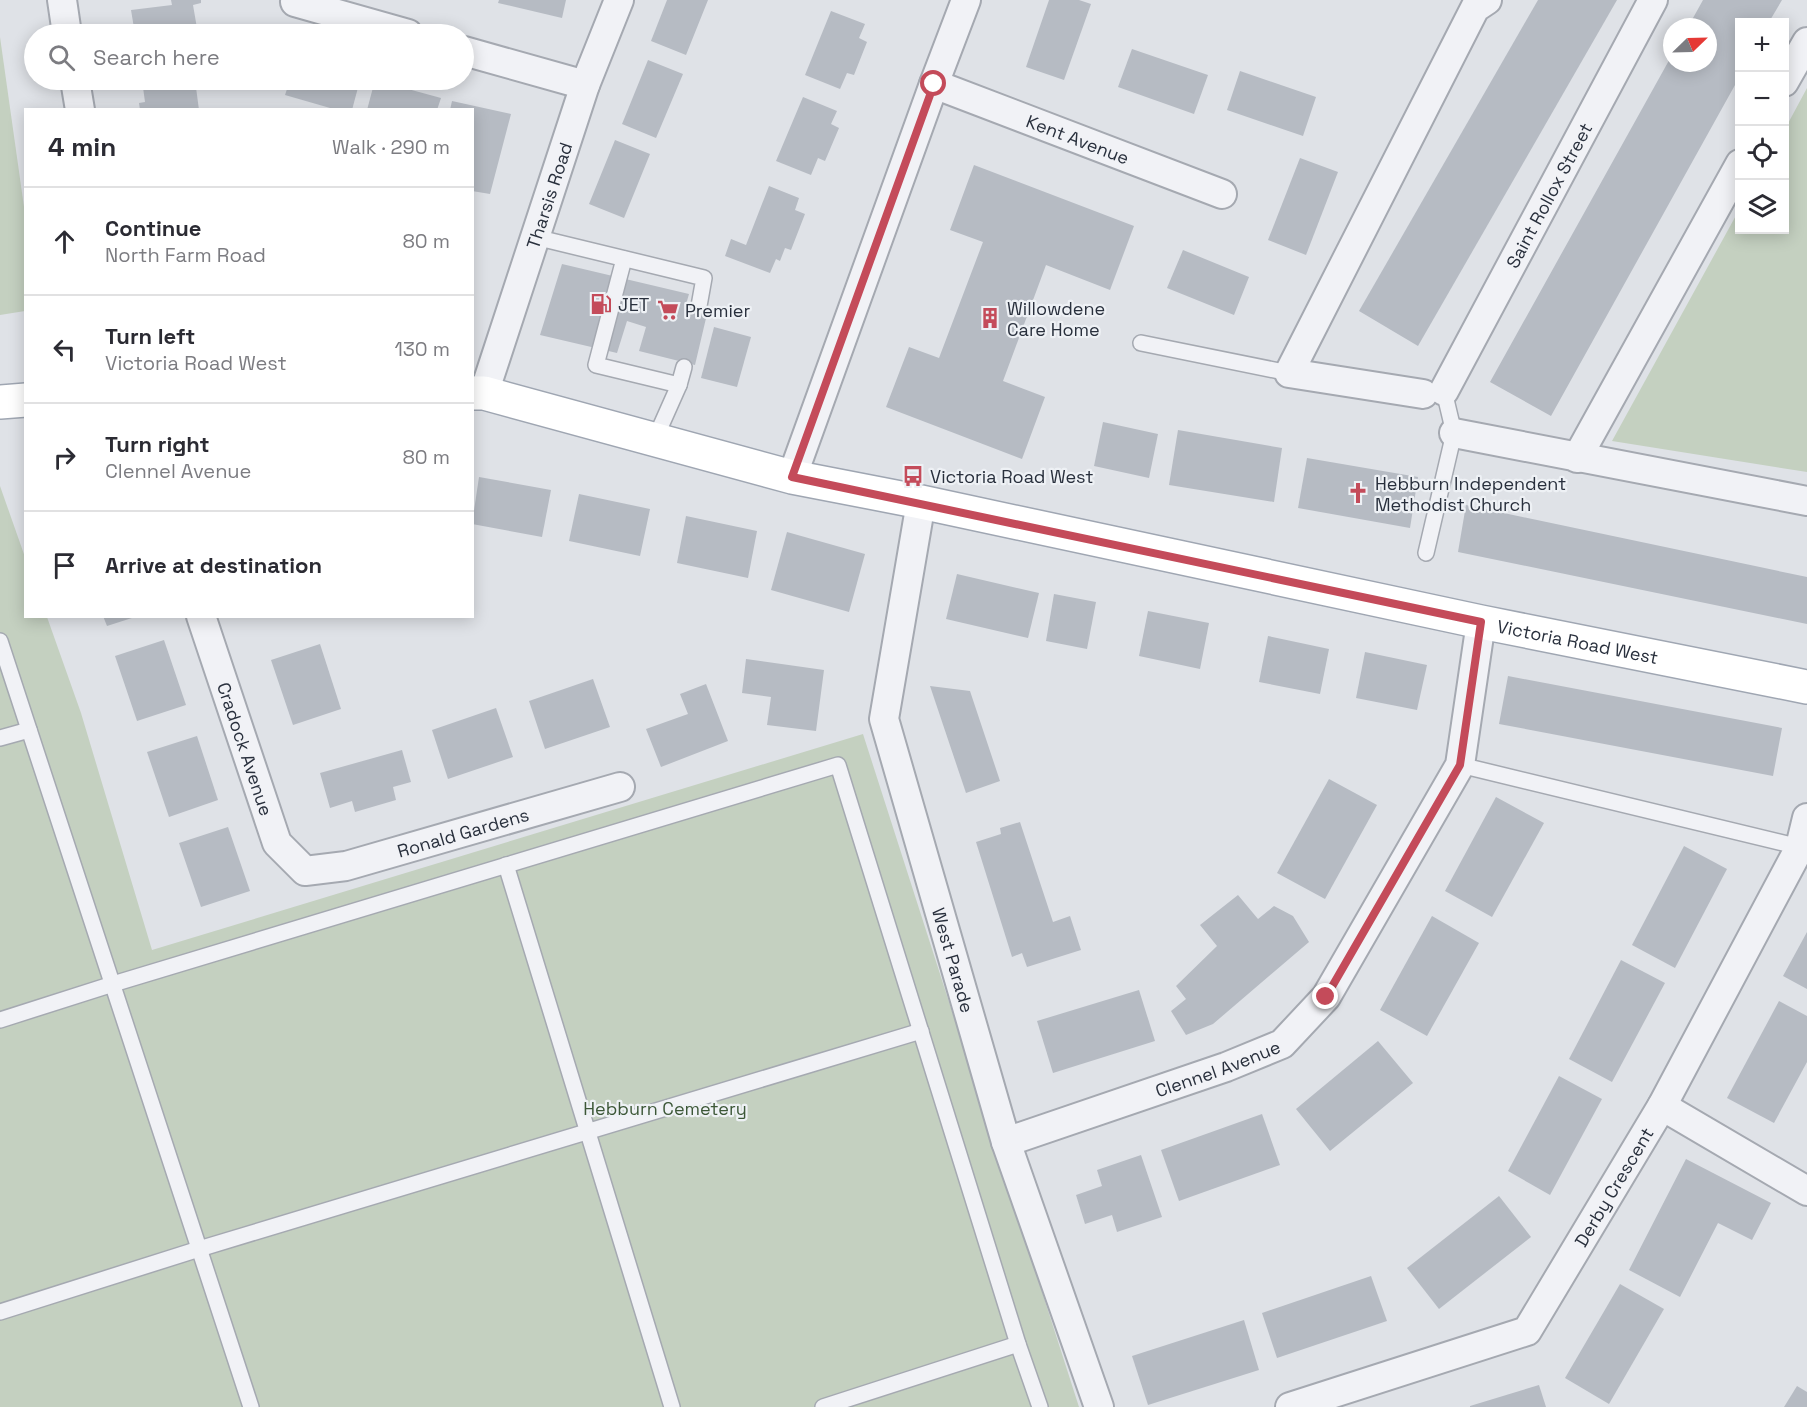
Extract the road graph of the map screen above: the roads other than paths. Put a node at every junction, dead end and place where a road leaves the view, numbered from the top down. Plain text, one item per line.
1 (62, 0) edge
2 (619, 0) edge
3 (966, 0) edge
4 (1486, 0) edge
5 (1653, 0) edge
6 (296, 2) dead end
7 (66, 24) edge
8 (373, 24) edge
9 (1807, 42) edge
10 (474, 54) edge
11 (1789, 75) edge
12 (934, 84) junction
13 (585, 85) junction
14 (77, 90) edge
15 (80, 108) edge
16 (1735, 173) edge
17 (1222, 194) dead end
18 (535, 237) junction
19 (624, 259) junction
20 (699, 306) dead end
21 (1142, 343) dead end
22 (684, 367) dead end
23 (1289, 374) junction
24 (679, 385) junction
25 (478, 393) edge
26 (1433, 393) junction
27 (24, 400) edge
28 (0, 402) edge
29 (1454, 433) junction
30 (655, 439) junction
31 (1577, 458) junction
32 (792, 477) junction
33 (1807, 501) edge
34 (921, 502) junction
35 (1426, 553) dead end
36 (202, 618) edge
37 (1481, 622) junction
38 (0, 641) edge
39 (1807, 687) edge
40 (29, 730) junction
41 (0, 738) edge
42 (1460, 765) junction
43 (620, 787) dead end
44 (1807, 818) edge
45 (1800, 847) junction
46 (507, 865) junction
47 (305, 871) joint
48 (113, 984) junction
49 (0, 1020) edge
50 (921, 1030) junction
51 (1662, 1106) junction
52 (588, 1130) junction
53 (1006, 1142) junction
54 (1807, 1191) edge
55 (199, 1249) junction
56 (0, 1312) edge
57 (1018, 1344) junction
58 (251, 1407) edge
59 (672, 1407) edge
60 (823, 1407) edge
61 (1040, 1407) edge
62 (1099, 1407) edge
63 (1290, 1407) edge

1 - 7 street
2 - 13 street, Tharsis Road
3 - 12 street
4 - 23 street
5 - 26 street, Saint Rollox Street
6 - 8 street
9 - 11 street
10 - 13 street
12 - 17 street, Kent Avenue
12 - 32 street
13 - 18 street, Tharsis Road
14 - 15 street
16 - 31 street
18 - 19 lane
18 - 25 street, Tharsis Road
19 - 20 lane
19 - 24 lane
21 - 23 lane
22 - 24 lane
23 - 26 street
24 - 30 lane
25 - 30 main road, Victoria Road West
26 - 29 lane
27 - 28 main road
29 - 31 street
29 - 35 lane
30 - 32 main road, Victoria Road West
31 - 33 street
32 - 34 main road, Victoria Road West
34 - 37 main road, Victoria Road West
34 - 53 street, West Parade
36 - 47 street, Cradock Avenue
37 - 39 main road, Victoria Road West
37 - 42 street, Clennel Avenue
38 - 40 lane
40 - 41 lane
40 - 48 lane
42 - 45 lane
42 - 53 street, Clennel Avenue
43 - 47 street, Ronald Gardens
44 - 45 street, Derby Crescent
45 - 51 street, Derby Crescent
46 - 48 lane
46 - 50 lane
46 - 52 lane
48 - 49 lane
48 - 55 lane
50 - 52 lane
50 - 57 lane
51 - 54 street
51 - 63 street, Derby Crescent
52 - 55 lane
52 - 59 lane
53 - 62 street, West Parade
55 - 56 lane
55 - 58 lane
57 - 60 lane
57 - 61 lane

